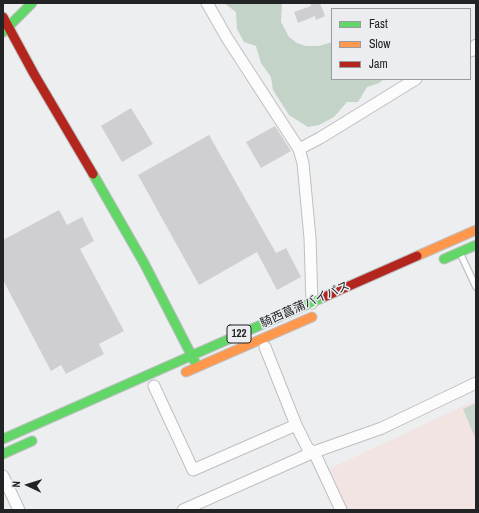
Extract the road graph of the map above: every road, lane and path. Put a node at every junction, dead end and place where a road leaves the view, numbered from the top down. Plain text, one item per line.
1 (32, 3) edge
2 (207, 3) edge
3 (3, 18) edge
4 (6, 29) edge
5 (414, 80) edge
6 (299, 149) junction
7 (476, 230) edge
8 (476, 245) edge
9 (460, 252) junction
10 (439, 261) dead end
11 (476, 287) edge
12 (312, 303) junction
13 (320, 313) dead end
14 (264, 343) junction
15 (192, 355) junction
16 (197, 367) junction
17 (175, 376) dead end
18 (476, 383) edge
19 (154, 386) dead end
20 (296, 425) junction
21 (39, 438) dead end
22 (3, 439) edge
23 (314, 452) junction
24 (3, 454) edge
25 (3, 476) edge
26 (19, 510) edge
27 (182, 510) edge
28 (341, 510) edge

1 - 4 main road
2 - 6 street
3 - 4 main road
4 - 15 main road
5 - 6 street
6 - 12 street
7 - 12 main road, 騎西菖蒲バイパス / 122
8 - 9 main road
9 - 10 main road
9 - 11 lane
12 - 15 main road, 騎西菖蒲バイパス / 122
13 - 14 main road, 騎西菖蒲バイパス / 122
14 - 16 main road, 騎西菖蒲バイパス / 122
14 - 20 street
15 - 16 main road
15 - 22 main road, 騎西菖蒲バイパス / 122
16 - 17 main road, 騎西菖蒲バイパス / 122
18 - 23 street
19 - 20 street
20 - 23 street
21 - 24 main road
23 - 27 street
23 - 28 street
25 - 26 street

